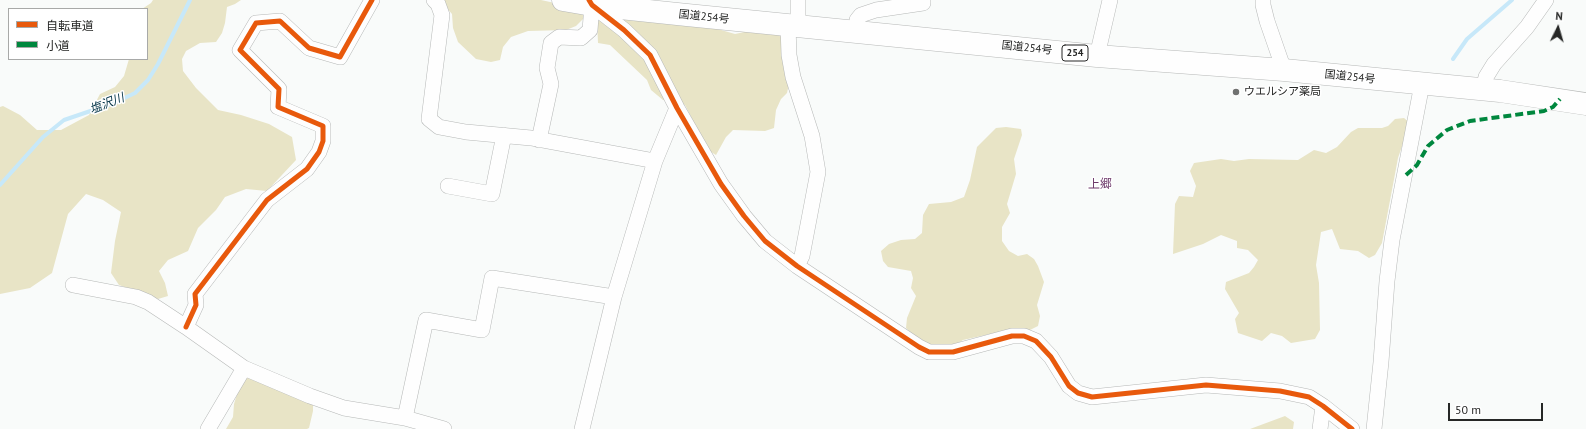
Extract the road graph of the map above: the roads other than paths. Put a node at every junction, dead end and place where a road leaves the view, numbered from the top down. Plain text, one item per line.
1 (372, 0) edge
2 (434, 0) edge
3 (563, 0) edge
4 (798, 0) edge
5 (923, 0) edge
6 (1110, 0) edge
7 (1263, 0) edge
8 (1546, 0) edge
9 (590, 2) edge
10 (793, 26) junction
11 (855, 31) junction
12 (1097, 56) junction
13 (1284, 70) junction
14 (1422, 84) junction
15 (1483, 89) junction
16 (1586, 104) edge
17 (677, 108) junction
18 (504, 135) junction
19 (539, 140) junction
20 (655, 161) junction
21 (448, 186) dead end
22 (797, 266) junction
23 (73, 285) dead end
24 (614, 297) junction
25 (186, 327) junction
26 (244, 368) junction
27 (1323, 406) junction
28 (405, 418) junction
29 (208, 429) edge
30 (444, 429) edge
31 (582, 429) edge
32 (1320, 429) edge
33 (1352, 429) edge
34 (1374, 429) edge

1 - 25 street
2 - 18 street
3 - 9 highway, 国道254号 / 254
4 - 10 street
5 - 11 street
6 - 12 street
7 - 13 street
8 - 15 street
9 - 10 highway, 国道254号 / 254
9 - 17 street
9 - 19 street
10 - 11 highway, 国道254号 / 254
10 - 22 street
11 - 12 highway, 国道254号 / 254
12 - 13 highway, 国道254号 / 254
13 - 14 highway, 国道254号 / 254
14 - 15 highway, 国道254号 / 254
14 - 34 street
15 - 16 highway, 国道254号 / 254
17 - 20 street
17 - 22 street
18 - 19 street
18 - 21 street
19 - 20 street
20 - 24 street
22 - 27 street
23 - 25 street
24 - 28 street
24 - 31 street
25 - 26 street
26 - 28 street
26 - 29 street
27 - 32 street
27 - 33 street
28 - 30 street

